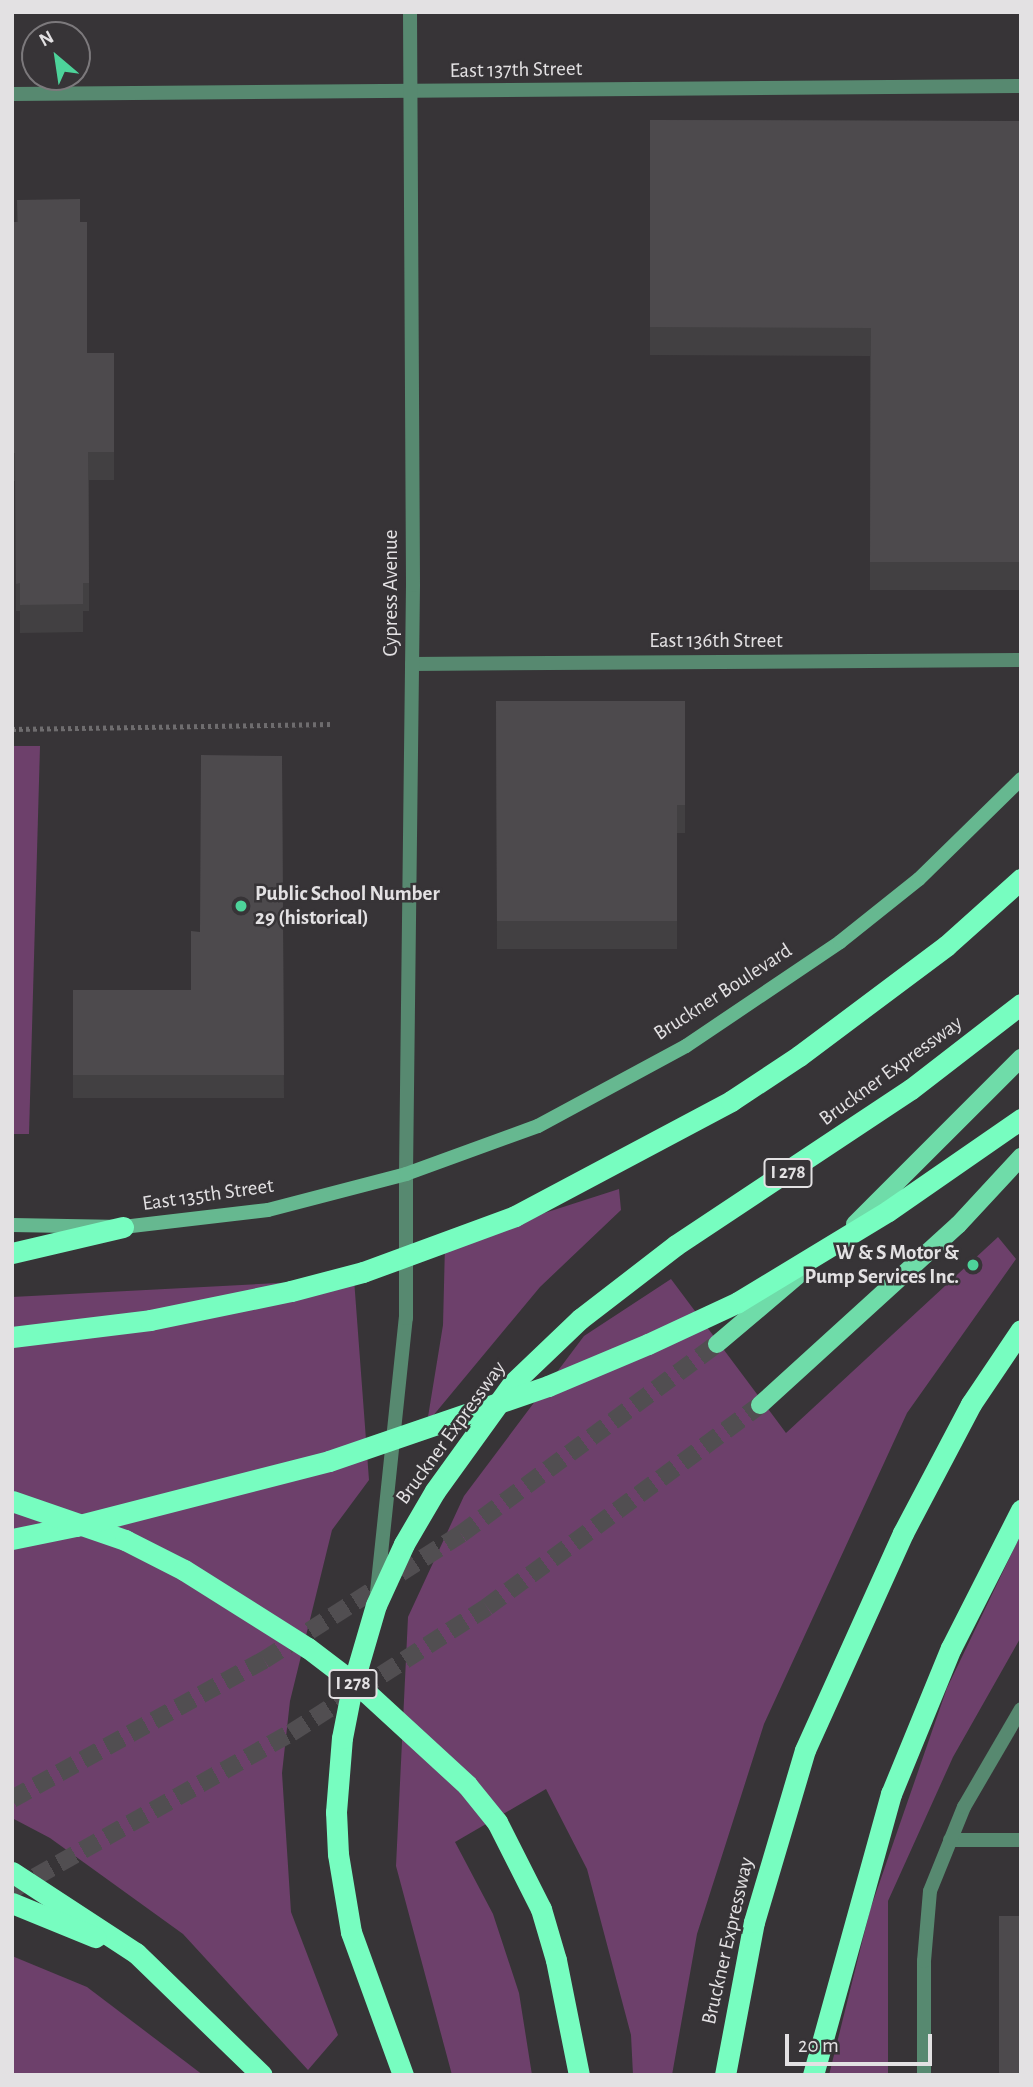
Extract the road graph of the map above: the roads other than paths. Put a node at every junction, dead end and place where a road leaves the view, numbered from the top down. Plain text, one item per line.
1 (410, 12) edge
2 (1021, 86) edge
3 (410, 93) junction
4 (12, 94) edge
5 (1021, 660) edge
6 (412, 664) junction
7 (1021, 779) edge
8 (1021, 879) edge
9 (1021, 1004) edge
10 (1021, 1058) edge
11 (1021, 1119) edge
12 (1021, 1157) edge
13 (406, 1174) junction
14 (12, 1225) edge
15 (123, 1227) junction
16 (12, 1253) edge
17 (1021, 1330) edge
18 (12, 1337) edge
19 (717, 1344) tunnel mouth
20 (760, 1405) tunnel mouth
21 (12, 1501) edge
22 (1021, 1510) edge
23 (12, 1539) edge
24 (376, 1605) junction
25 (1021, 1709) edge
26 (950, 1840) junction
27 (1021, 1840) edge
28 (12, 1872) edge
29 (12, 1903) edge
30 (136, 1953) junction
31 (262, 2075) edge
32 (403, 2075) edge
33 (579, 2075) edge
34 (725, 2075) edge
35 (813, 2075) edge
36 (923, 2075) edge

1 - 3 street, Cypress Avenue
2 - 3 street, East 137th Street
3 - 4 street, East 137th Street
3 - 6 street, Cypress Avenue
5 - 6 street, East 136th Street
6 - 13 street, Cypress Avenue
7 - 13 main road, Bruckner Boulevard
8 - 18 highway, bridge
9 - 24 highway, Bruckner Expressway / I 278
10 - 19 main road
11 - 23 highway, bridge
12 - 20 main road
13 - 15 main road, East 135th Street
13 - 24 street, Cypress Avenue
14 - 15 main road, East 135th Street
15 - 16 highway
17 - 34 highway, Bruckner Expressway
21 - 33 highway, bridge
22 - 35 highway
24 - 32 highway, Bruckner Expressway / I 278
25 - 26 street
26 - 27 street
26 - 36 street
28 - 30 highway
29 - 30 highway
30 - 31 highway

